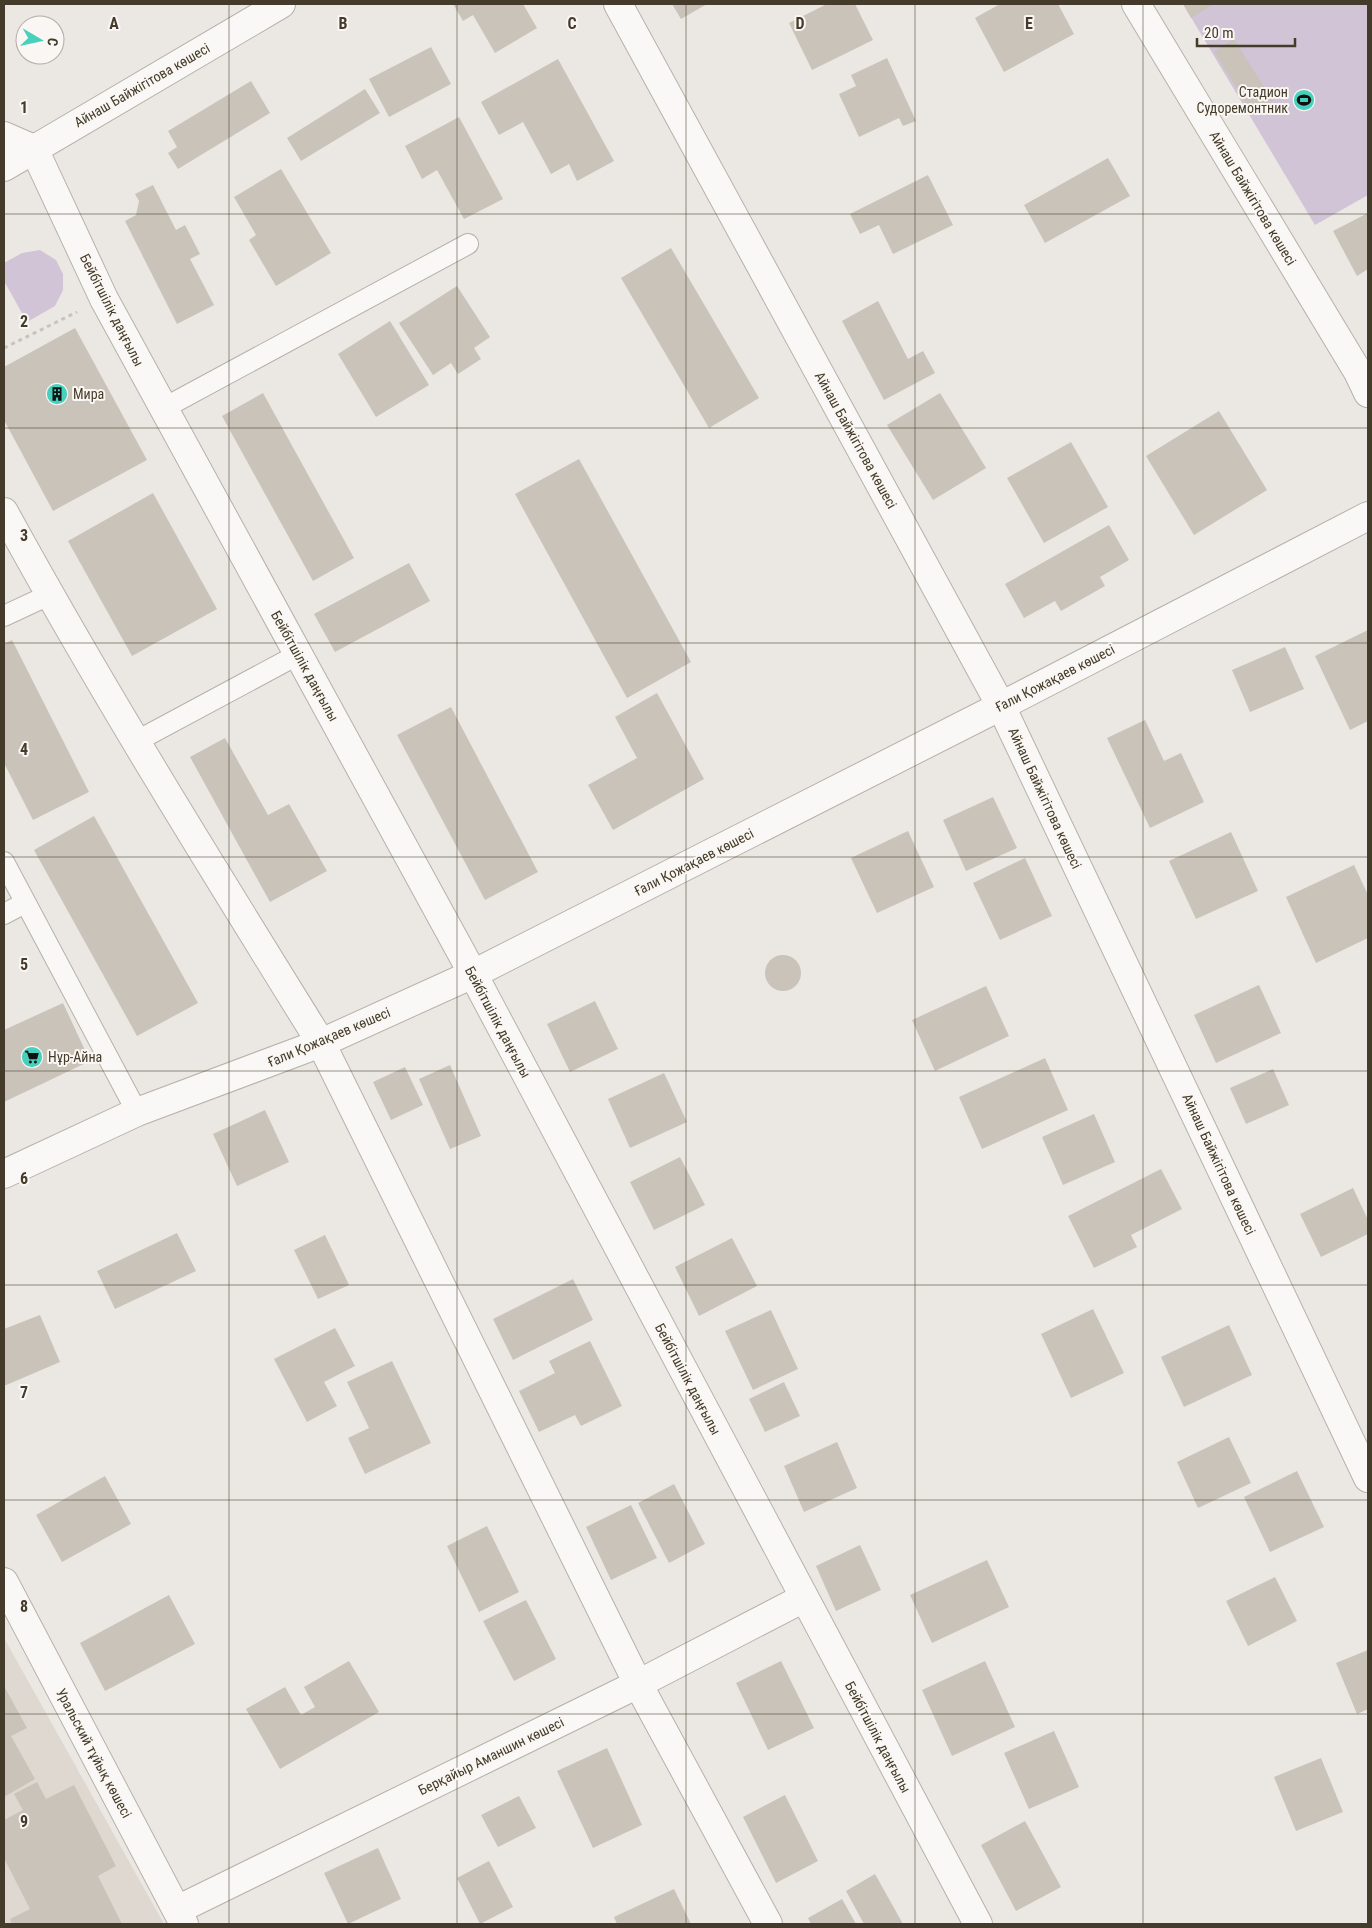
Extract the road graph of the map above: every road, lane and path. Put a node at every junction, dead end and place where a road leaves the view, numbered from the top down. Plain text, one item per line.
1 (281, 4) edge
2 (618, 4) edge
3 (1136, 4) edge
4 (4, 136) edge
5 (34, 149) junction
6 (4, 167) edge
7 (468, 244) dead end
8 (104, 298) junction
9 (4, 348) edge
10 (1365, 375) edge
11 (164, 408) junction
12 (4, 512) edge
13 (1368, 516) edge
14 (49, 595) junction
15 (4, 616) edge
16 (299, 654) junction
17 (1001, 706) junction
18 (135, 742) junction
19 (4, 862) edge
20 (25, 904) junction
21 (4, 914) edge
22 (473, 974) junction
23 (321, 1043) junction
24 (137, 1112) junction
25 (4, 1174) edge
26 (1368, 1478) edge
27 (4, 1582) edge
28 (804, 1598) junction
29 (638, 1684) junction
30 (180, 1917) edge
31 (768, 1924) edge
32 (978, 1924) edge

1 - 5 street, Айнаш Байжігітова көшесі
2 - 17 street, Айнаш Байжігітова көшесі
3 - 10 street, Айнаш Байжігітова көшесі
4 - 5 street
5 - 6 street, Айнаш Байжігітова көшесі
5 - 8 street, Бейбітшілік даңғылы
7 - 11 lane
8 - 9 path
8 - 11 street, Бейбітшілік даңғылы
11 - 16 street, Бейбітшілік даңғылы
12 - 14 street
13 - 17 street, Ғали Қожақаев көшесі
14 - 15 lane
14 - 18 street
16 - 18 lane
16 - 22 street, Бейбітшілік даңғылы
17 - 22 street, Ғали Қожақаев көшесі
17 - 26 street, Айнаш Байжігітова көшесі
18 - 23 street
19 - 20 lane
20 - 21 lane
20 - 24 lane
22 - 23 street, Ғали Қожақаев көшесі
22 - 28 street, Бейбітшілік даңғылы
23 - 24 street, Ғали Қожақаев көшесі
23 - 29 street
24 - 25 street, Ғали Қожақаев көшесі
27 - 30 street, Уральский тұйық көшесі
28 - 29 street, Берқайыр Аманшин көшесі
28 - 32 street, Бейбітшілік даңғылы
29 - 30 street, Берқайыр Аманшин көшесі
29 - 31 street

